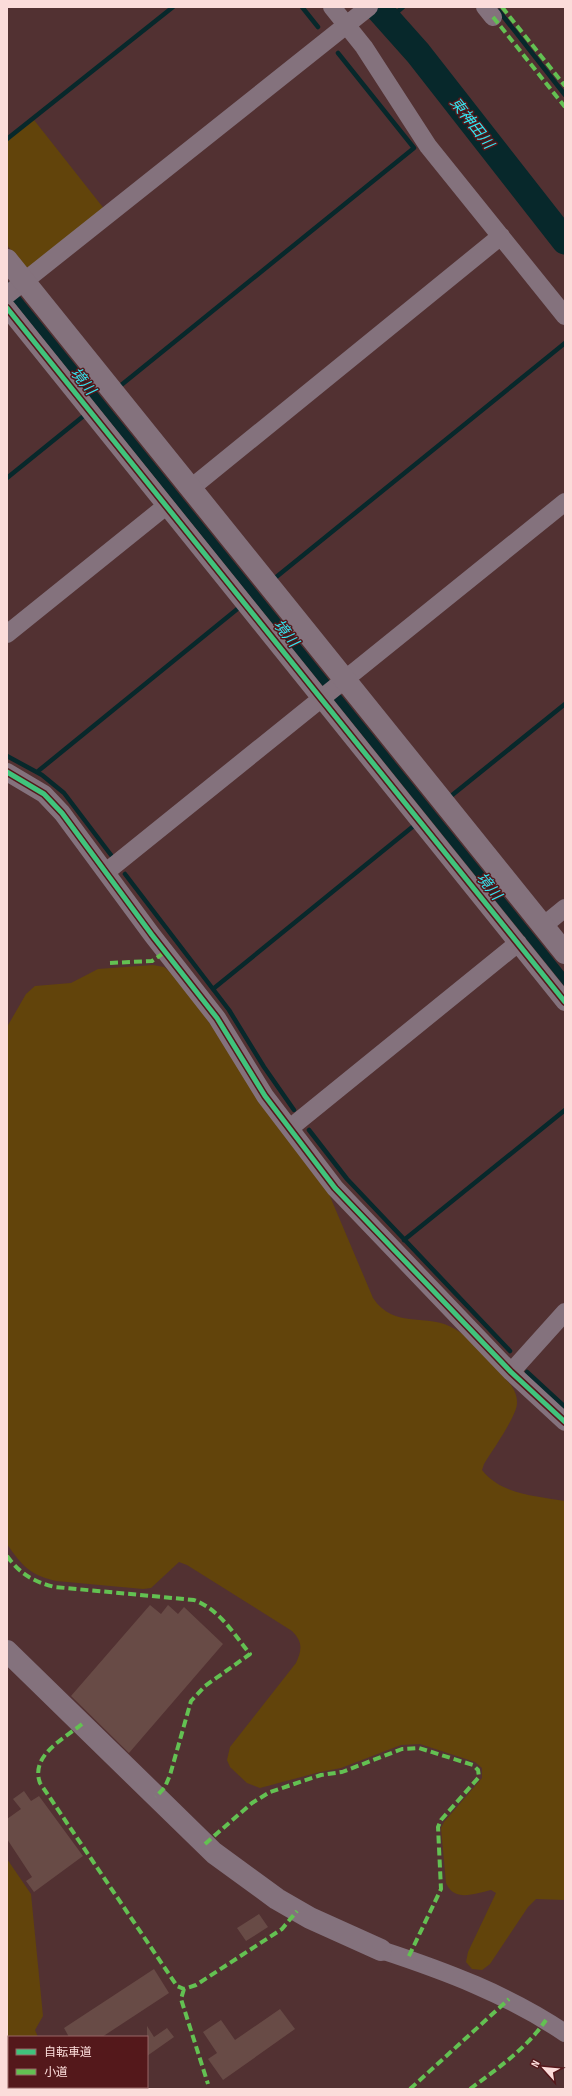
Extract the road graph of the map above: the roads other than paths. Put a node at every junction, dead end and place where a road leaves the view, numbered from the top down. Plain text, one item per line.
1 (332, 7) edge
2 (369, 7) edge
3 (350, 22) junction
4 (501, 236) junction
5 (7, 260) edge
6 (16, 287) edge
7 (7, 308) edge
8 (565, 316) edge
9 (191, 488) junction
10 (565, 502) edge
11 (166, 506) junction
12 (7, 634) edge
13 (332, 690) junction
14 (7, 772) edge
15 (106, 872) junction
16 (565, 908) edge
17 (543, 926) junction
18 (518, 943) junction
19 (565, 953) edge
20 (565, 1002) edge
21 (290, 1128) junction
22 (565, 1312) edge
23 (510, 1372) junction
24 (565, 1422) edge
25 (7, 1651) edge
26 (381, 1950) joint
27 (565, 2033) edge

1 - 3 street
2 - 3 street
3 - 4 street
3 - 6 street
4 - 8 street
4 - 9 street
5 - 6 street
6 - 9 street
7 - 11 street
9 - 13 street
10 - 13 street
11 - 12 street
11 - 13 street
13 - 15 street
13 - 17 street
13 - 18 street
14 - 15 street
15 - 21 street
16 - 17 street
17 - 19 street
18 - 20 street
18 - 21 street
21 - 23 street
22 - 23 street
23 - 24 street
25 - 26 street
26 - 27 street

